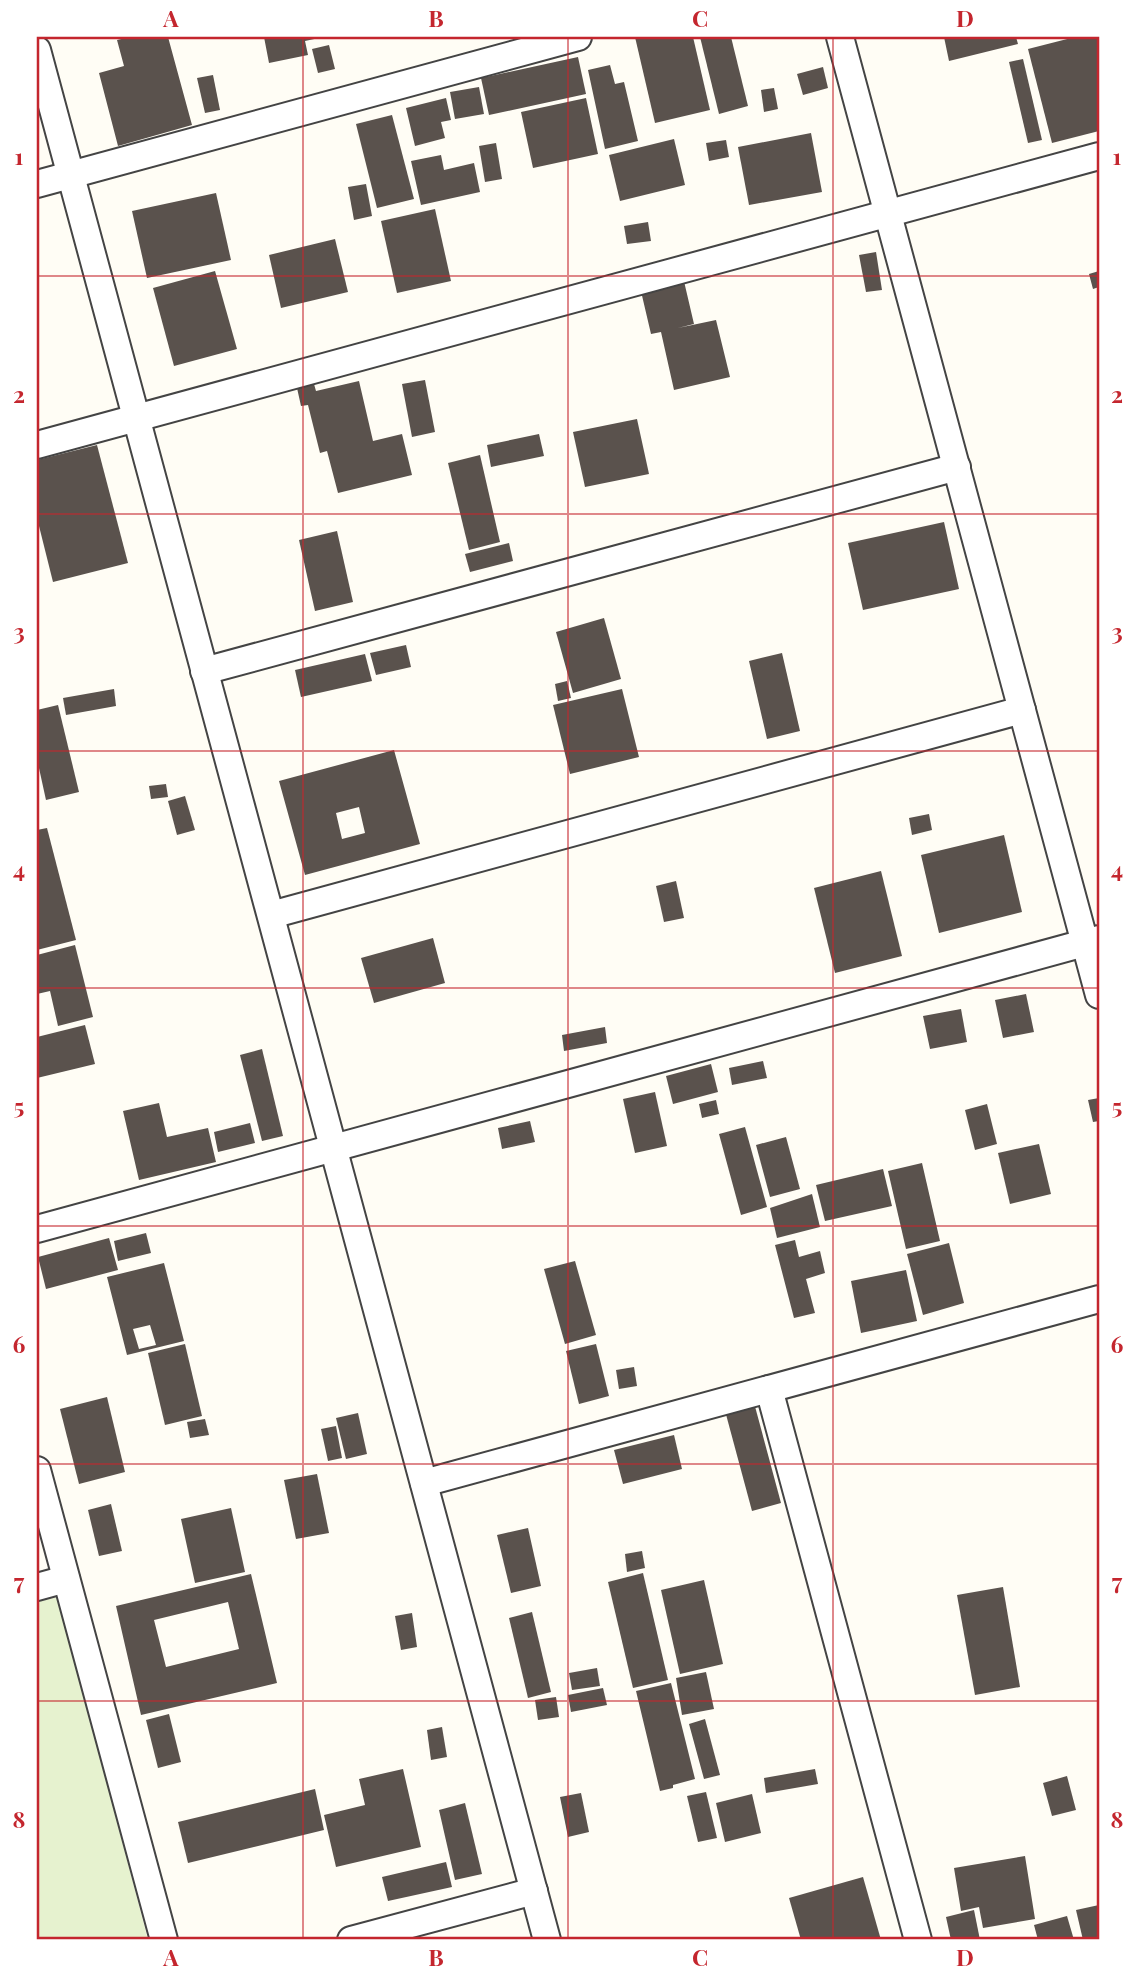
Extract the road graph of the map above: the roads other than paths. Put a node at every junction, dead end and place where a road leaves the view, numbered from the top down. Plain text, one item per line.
1 (578, 37) edge
2 (840, 37) edge
3 (37, 50) edge
4 (1099, 156) edge
5 (71, 174) junction
6 (37, 184) edge
7 (888, 214) junction
8 (136, 418) junction
9 (37, 445) edge
10 (957, 467) junction
11 (204, 671) junction
12 (1022, 710) junction
13 (271, 915) junction
14 (1092, 941) edge
15 (1099, 995) edge
16 (334, 1148) junction
17 (37, 1229) edge
18 (1099, 1299) edge
19 (769, 1389) junction
20 (37, 1470) edge
21 (424, 1483) junction
22 (66, 1579) junction
23 (37, 1587) edge
24 (534, 1891) junction
25 (164, 1940) edge
26 (351, 1940) edge
27 (547, 1940) edge
28 (918, 1940) edge

1 - 5 street
2 - 7 street
3 - 5 street
4 - 7 street
5 - 6 street
5 - 8 street
7 - 8 street
7 - 10 street
8 - 9 street
8 - 11 street
10 - 11 street
10 - 12 street
11 - 13 street
12 - 13 street
12 - 14 street
13 - 16 street
14 - 15 street
14 - 16 street
16 - 17 street
16 - 21 street
18 - 19 street
19 - 21 street
19 - 28 street
20 - 22 street
21 - 24 street
22 - 23 street
22 - 25 street
24 - 26 street
24 - 27 street

